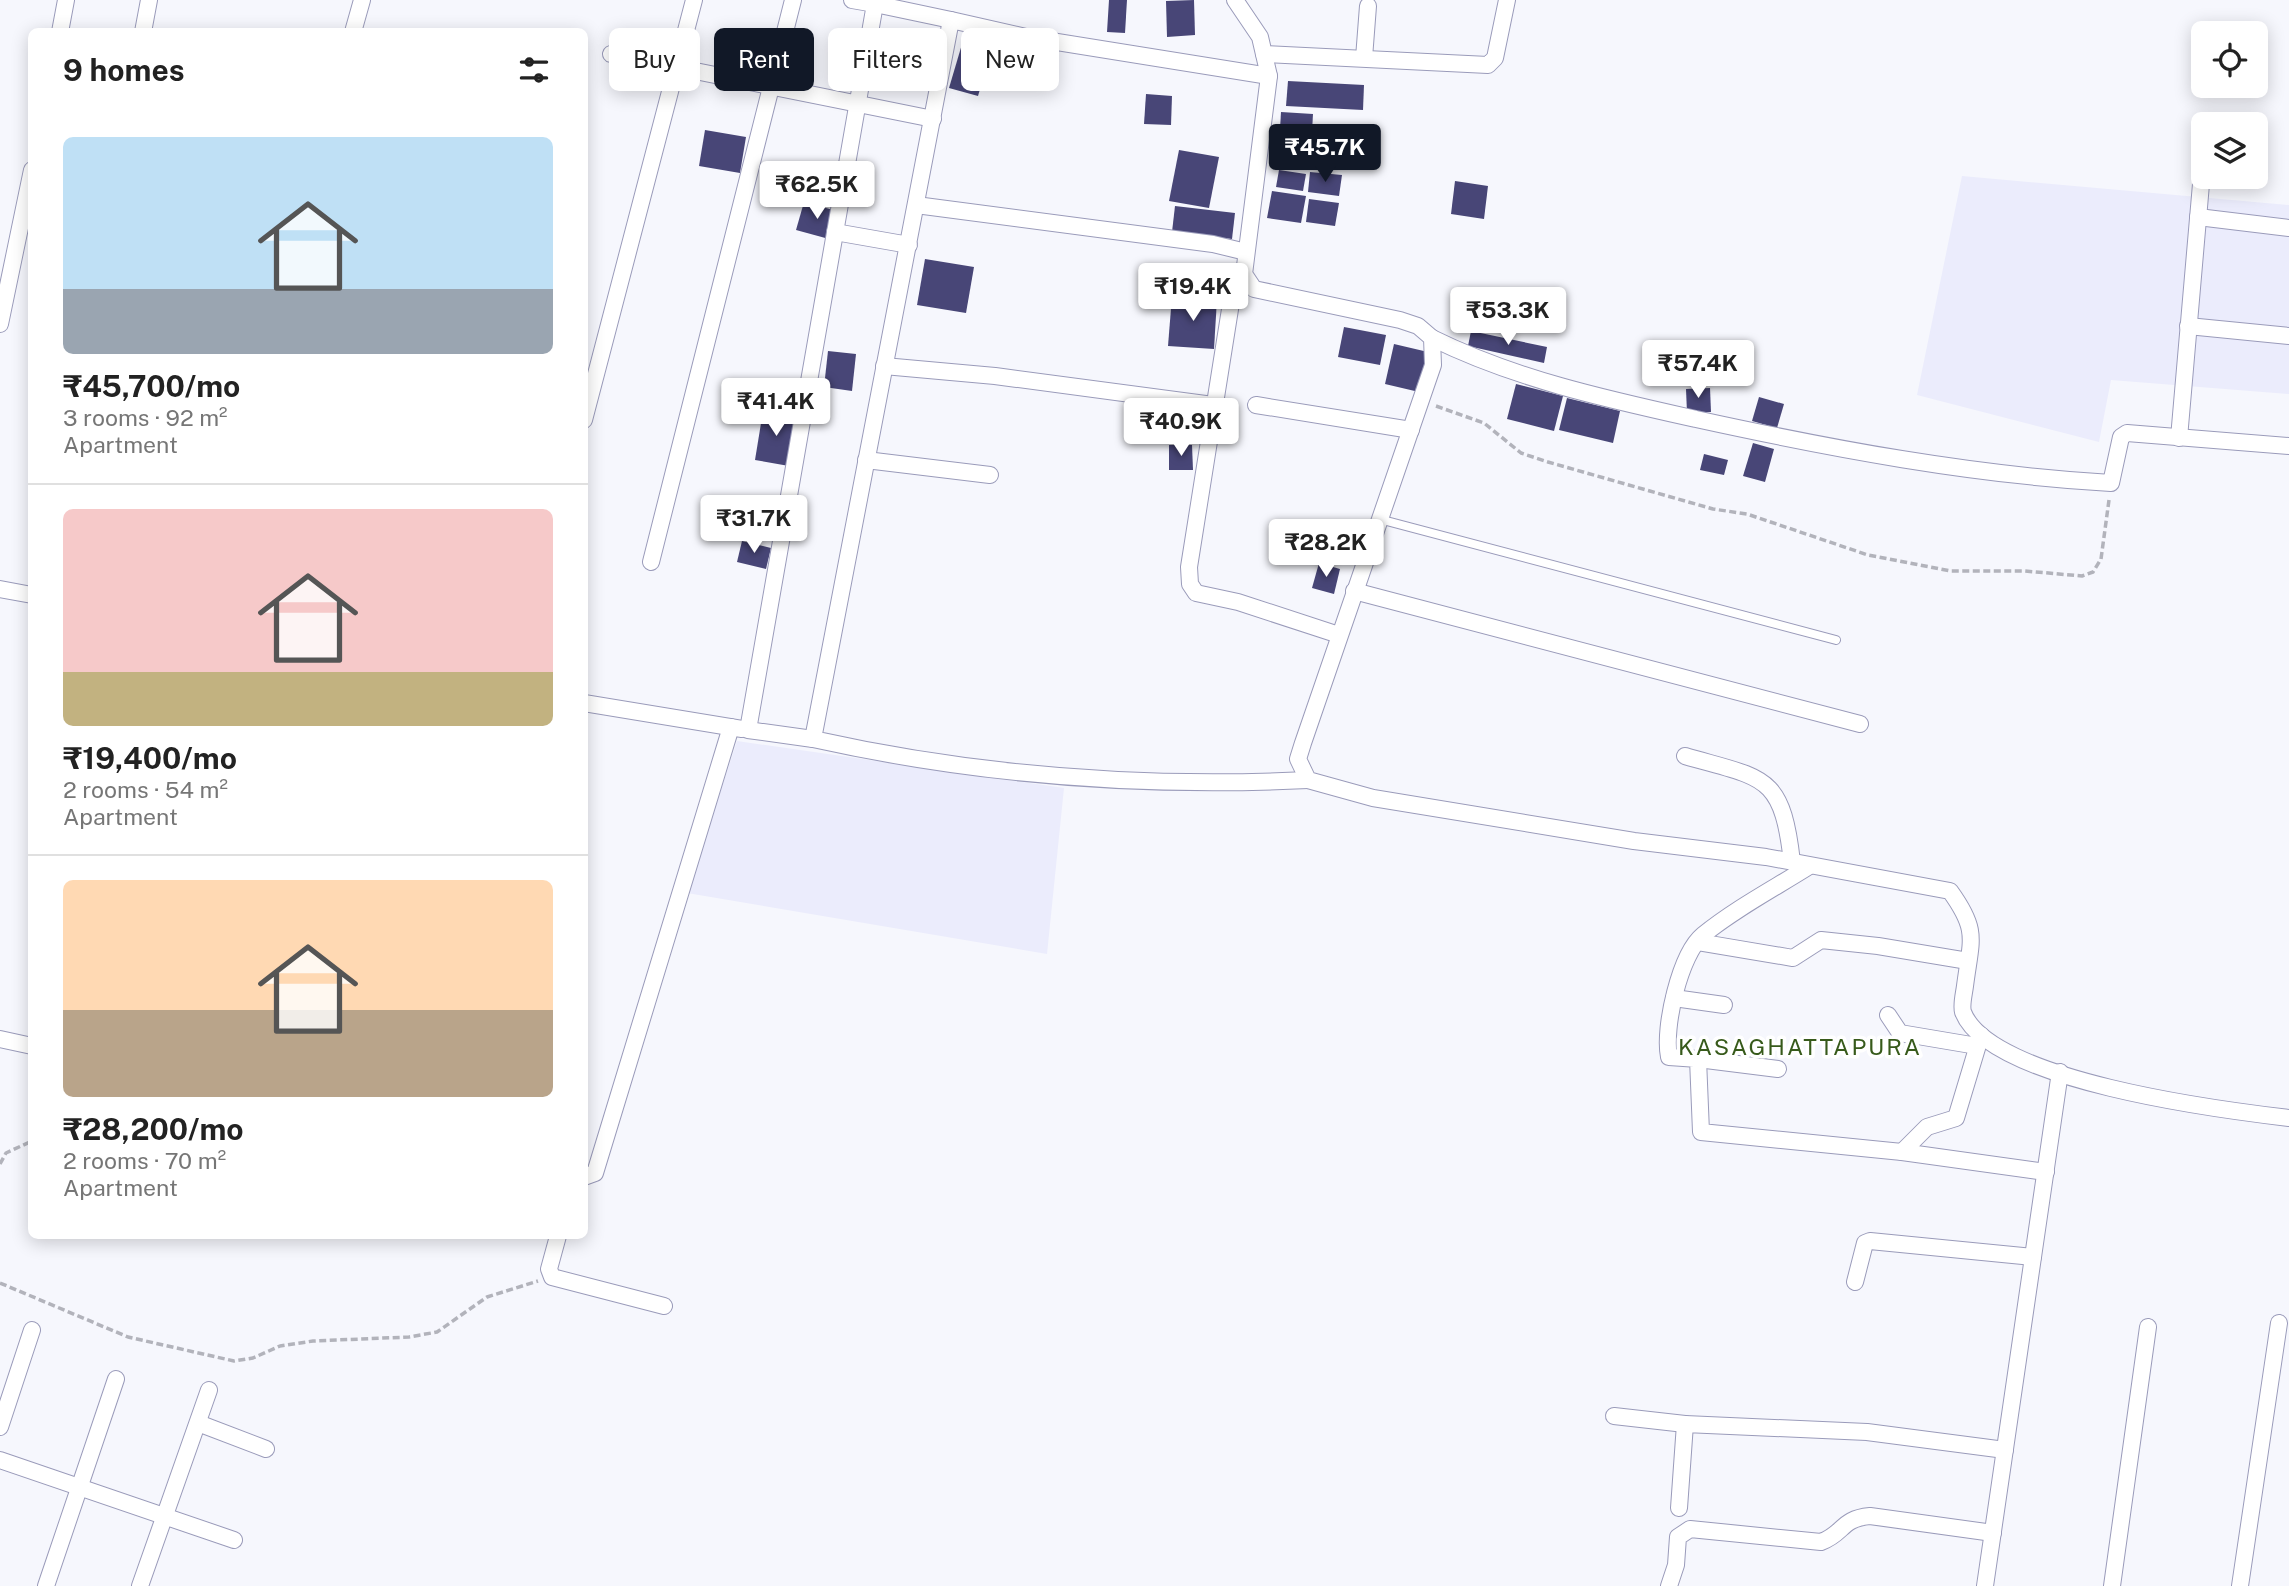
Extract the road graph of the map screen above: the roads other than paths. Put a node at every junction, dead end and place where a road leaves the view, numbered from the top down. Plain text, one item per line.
1 (66, 0) edge
2 (149, 0) edge
3 (362, 0) edge
4 (694, 0) edge
5 (793, 0) edge
6 (852, 0) edge
7 (1235, 0) edge
8 (1507, 0) edge
9 (875, 4) junction
10 (1368, 6) dead end
11 (951, 20) junction
12 (61, 28) edge
13 (145, 28) edge
14 (354, 28) edge
15 (687, 28) edge
16 (786, 28) edge
17 (1264, 54) junction
18 (1364, 58) junction
19 (1269, 76) junction
20 (671, 91) edge
21 (770, 91) edge
22 (790, 91) edge
23 (857, 105) junction
24 (933, 119) junction
25 (28, 189) edge
26 (2201, 189) edge
27 (916, 205) junction
28 (2198, 217) junction
29 (2289, 228) edge
30 (835, 232) junction
31 (909, 245) junction
32 (1247, 253) junction
33 (1244, 274) junction
34 (0, 324) edge
35 (2188, 326) junction
36 (2289, 336) edge
37 (1433, 338) junction
38 (884, 366) junction
39 (1213, 405) junction
40 (1256, 405) dead end
41 (588, 406) edge
42 (1411, 430) junction
43 (2179, 438) junction
44 (2289, 446) edge
45 (866, 460) junction
46 (990, 475) dead end
47 (1379, 519) junction
48 (651, 562) dead end
49 (0, 589) edge
50 (1354, 591) junction
51 (28, 594) edge
52 (1339, 635) junction
53 (1836, 640) dead end
54 (588, 704) edge
55 (1860, 724) dead end
56 (739, 728) junction
57 (813, 739) junction
58 (1685, 756) dead end
59 (1308, 780) junction
60 (1800, 865) junction
61 (1698, 942) junction
62 (1968, 961) junction
63 (1674, 998) junction
64 (1724, 1005) dead end
65 (1888, 1015) dead end
66 (0, 1039) edge
67 (1979, 1041) junction
68 (28, 1045) edge
69 (1698, 1059) junction
70 (1778, 1069) dead end
71 (2060, 1072) junction
72 (2289, 1118) edge
73 (1902, 1152) junction
74 (2046, 1172) junction
75 (588, 1176) edge
76 (557, 1239) edge
77 (2034, 1256) junction
78 (1855, 1282) dead end
79 (664, 1306) dead end
80 (2280, 1323) dead end
81 (2148, 1327) dead end
82 (32, 1330) dead end
83 (116, 1379) dead end
84 (209, 1390) dead end
85 (1614, 1416) dead end
86 (198, 1423) junction
87 (1685, 1424) junction
88 (0, 1427) edge
89 (266, 1450) dead end
90 (2005, 1450) junction
91 (0, 1460) edge
92 (79, 1488) junction
93 (1679, 1508) dead end
94 (166, 1516) junction
95 (1993, 1533) junction
96 (234, 1540) dead end
97 (46, 1586) edge
98 (140, 1586) edge
99 (1669, 1586) edge
100 (1985, 1586) edge
101 (2112, 1586) edge
102 (2240, 1586) edge

1 - 12 street
2 - 13 street
3 - 14 street
4 - 15 street
5 - 16 street
6 - 9 street
7 - 17 street
8 - 18 street
9 - 11 street
9 - 23 street
10 - 18 street
11 - 19 street
11 - 24 street
17 - 18 street
17 - 19 street
19 - 32 street
20 - 41 street
21 - 48 street
22 - 23 street
23 - 24 street
23 - 30 street
24 - 27 street
25 - 34 street
26 - 28 street
27 - 31 street
27 - 32 street
28 - 29 street
28 - 35 street
30 - 31 street
30 - 56 street
31 - 38 street
32 - 33 street
33 - 37 street
33 - 39 street
35 - 36 street
35 - 43 street
37 - 42 street
37 - 43 street
38 - 39 street
38 - 45 street
39 - 52 street
40 - 42 street
42 - 47 street
43 - 44 street
45 - 46 street
45 - 57 street
47 - 50 street
47 - 53 lane
49 - 51 street
50 - 52 street
50 - 55 street
52 - 59 street
54 - 56 street
56 - 57 street
56 - 75 street
57 - 59 street
58 - 60 street
59 - 60 street
60 - 61 street
60 - 62 street
61 - 62 street
61 - 63 street
62 - 67 street
63 - 64 street
63 - 69 street
65 - 67 street
66 - 68 street
67 - 71 street
67 - 73 street
69 - 70 street
69 - 73 street
71 - 72 street
71 - 74 street
73 - 74 street
74 - 77 street
76 - 79 street
77 - 78 street
77 - 90 street
80 - 102 street
81 - 101 street
82 - 88 street
83 - 92 street
84 - 86 street
85 - 87 street
86 - 89 street
86 - 94 street
87 - 90 street
87 - 93 street
90 - 95 street
91 - 92 street
92 - 94 street
92 - 97 street
94 - 96 street
94 - 98 street
95 - 99 street
95 - 100 street

